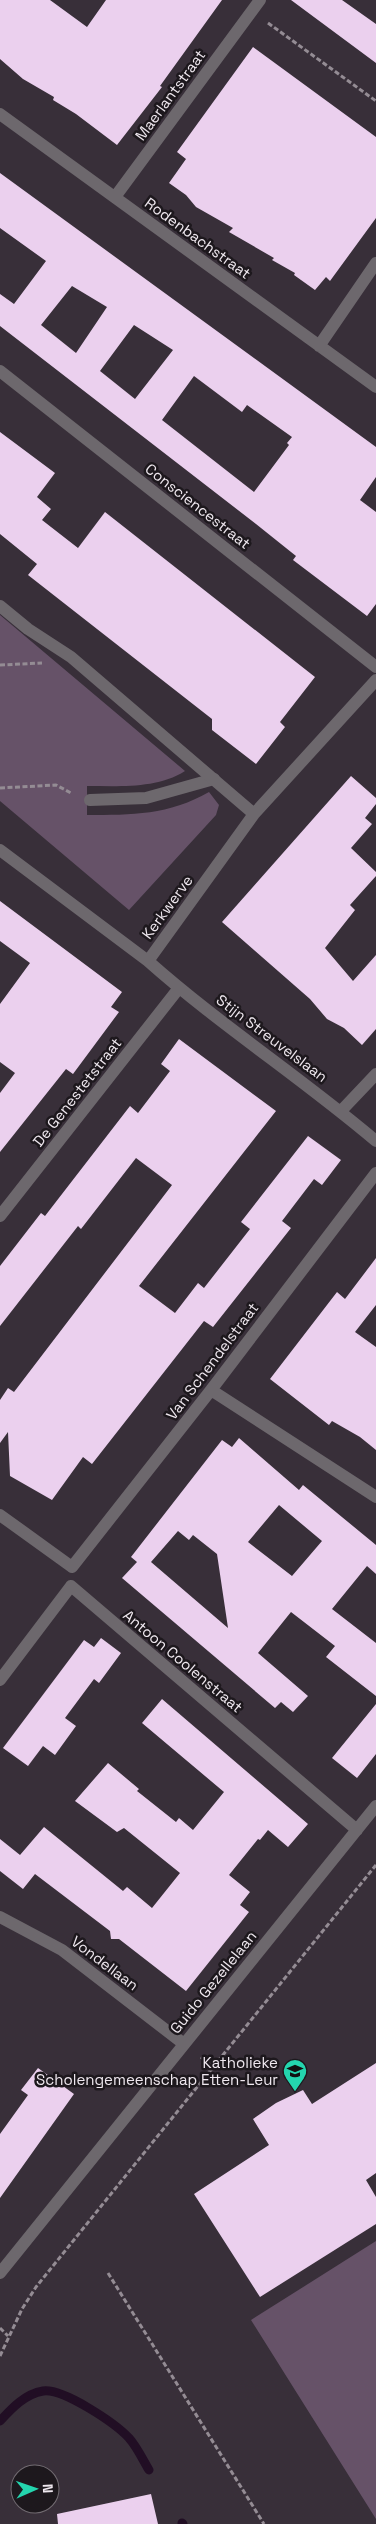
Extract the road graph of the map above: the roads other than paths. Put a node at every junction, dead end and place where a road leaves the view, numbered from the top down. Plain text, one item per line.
1 (260, 0) edge
2 (0, 114) edge
3 (115, 198) junction
4 (376, 263) edge
5 (318, 346) junction
6 (0, 371) edge
7 (376, 388) edge
8 (0, 606) edge
9 (376, 667) edge
10 (376, 680) edge
11 (214, 779) junction
12 (90, 800) road end
13 (254, 814) junction
14 (0, 850) edge
15 (148, 961) junction
16 (179, 988) junction
17 (376, 1074) edge
18 (341, 1111) junction
19 (376, 1141) edge
20 (376, 1173) edge
21 (0, 1216) edge
22 (212, 1390) junction
23 (376, 1496) edge
24 (0, 1515) edge
25 (72, 1567) junction
26 (71, 1586) junction
27 (0, 1680) edge
28 (376, 1806) edge
29 (356, 1830) junction
30 (0, 1917) edge
31 (184, 2044) junction
32 (0, 2272) edge

1 - 3 street, Maerlantstraat
2 - 3 street, Rodenbachstraat
3 - 5 street, Rodenbachstraat
4 - 5 street
5 - 7 street, Rodenbachstraat
6 - 9 street, Consciencestraat
8 - 11 street
10 - 13 street, Kerkwerve
11 - 12 street
11 - 13 street
13 - 15 street, Kerkwerve
14 - 15 street, Kerkwerve
15 - 16 street, Stijn Streuvelslaan
16 - 18 street, Stijn Streuvelslaan
16 - 21 street, De Genestetstraat
17 - 18 street
18 - 19 street, Stijn Streuvelslaan
20 - 22 street, Van Schendelstraat
22 - 23 street
22 - 25 street, Van Schendelstraat
24 - 25 street
25 - 26 street
26 - 27 street
26 - 29 street, Antoon Coolenstraat
28 - 29 street, Guido Gezellelaan
29 - 31 street, Guido Gezellelaan
30 - 31 street, Vondellaan
31 - 32 street, Guido Gezellelaan

